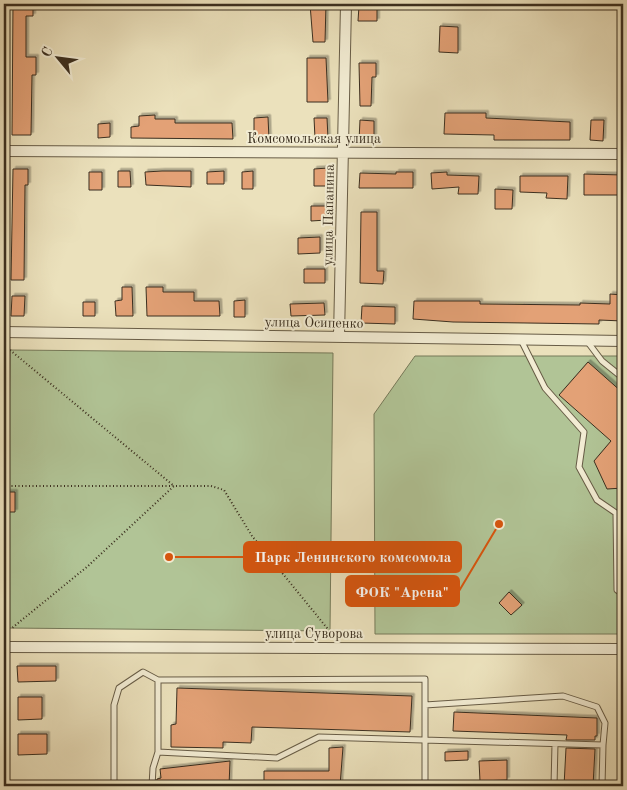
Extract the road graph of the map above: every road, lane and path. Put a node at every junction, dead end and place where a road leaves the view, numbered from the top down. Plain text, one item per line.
1 (346, 4) edge
2 (4, 151) edge
3 (344, 153) junction
4 (623, 154) edge
5 (4, 332) edge
6 (339, 337) junction
7 (520, 340) junction
8 (587, 340) junction
9 (623, 341) edge
10 (10, 350) dead end
11 (623, 378) edge
12 (8, 486) dead end
13 (174, 486) junction
14 (623, 594) edge
15 (12, 628) dead end
16 (4, 647) edge
17 (343, 648) junction
18 (623, 649) edge
19 (158, 680) junction
20 (425, 705) junction
21 (425, 739) junction
22 (555, 744) junction
23 (603, 745) junction
24 (158, 752) junction
25 (114, 786) edge
26 (152, 786) edge
27 (425, 786) edge
28 (554, 786) edge
29 (602, 786) edge

1 - 3 street, улица Папанина
2 - 3 street, Комсомольская улица
3 - 4 street, Комсомольская улица
3 - 6 street, улица Папанина
5 - 6 street, улица Осипенко
6 - 7 street, улица Осипенко
7 - 8 street, улица Осипенко
7 - 14 lane
8 - 9 street, улица Осипенко
8 - 11 lane
10 - 13 path
12 - 13 path
13 - 15 path
13 - 17 path
16 - 17 street, улица Суворова
17 - 18 street, улица Суворова
19 - 20 lane
19 - 24 lane
19 - 25 lane
20 - 21 lane
20 - 23 lane
21 - 22 lane
21 - 24 lane
21 - 27 lane
22 - 23 lane
22 - 28 lane
23 - 29 lane
24 - 26 lane

